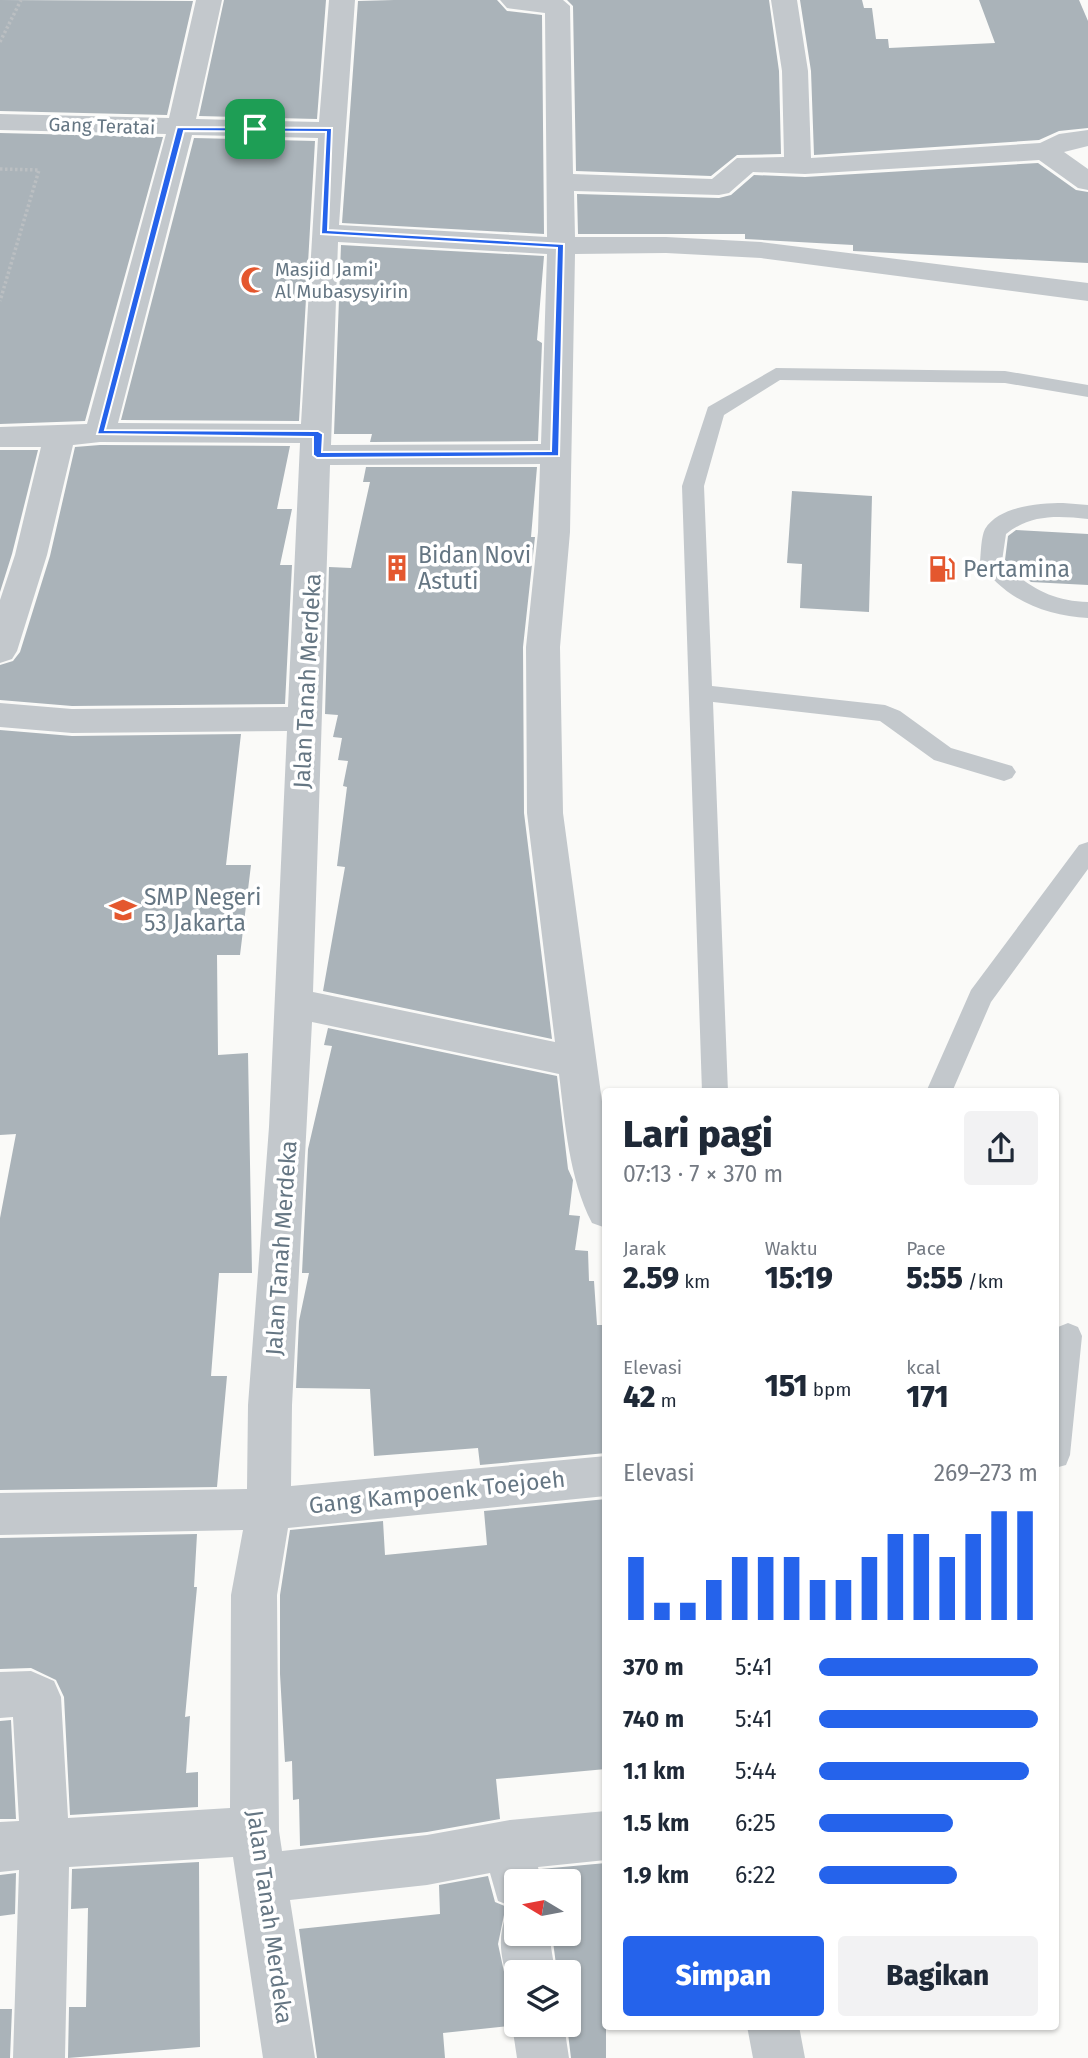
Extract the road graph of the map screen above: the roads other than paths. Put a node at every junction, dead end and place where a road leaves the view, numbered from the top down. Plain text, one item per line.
1 (209, 0) edge
2 (342, 0) edge
3 (513, 0) edge
4 (783, 0) edge
5 (0, 122) edge
6 (180, 128) junction
7 (330, 130) junction
8 (1088, 138) edge
9 (1045, 151) junction
10 (798, 164) junction
11 (559, 182) junction
12 (1088, 182) edge
13 (324, 233) junction
14 (561, 246) junction
15 (1088, 292) edge
16 (1088, 391) edge
17 (100, 432) junction
18 (0, 437) edge
19 (59, 438) junction
20 (318, 445) junction
21 (555, 454) junction
22 (1088, 512) edge
23 (1088, 610) edge
24 (0, 651) edge
25 (701, 693) junction
26 (0, 715) edge
27 (305, 719) junction
28 (1004, 772) dead end
29 (1088, 851) edge
30 (293, 1003) junction
31 (577, 1062) junction
32 (715, 1088) edge
33 (941, 1088) edge
34 (602, 1196) edge
35 (1070, 1335) edge
36 (1059, 1423) edge
37 (602, 1476) edge
38 (269, 1509) junction
39 (0, 1514) edge
40 (0, 1695) edge
41 (602, 1836) edge
42 (23, 1845) edge
43 (257, 1855) junction
44 (513, 1864) edge
45 (774, 2030) edge
46 (540, 2037) edge
47 (39, 2058) edge
48 (289, 2058) edge
49 (543, 2058) edge
50 (779, 2058) edge

1 - 6 street
2 - 7 street, Jalan Tanah Merdeka
3 - 11 street
4 - 10 street
5 - 6 street, Gang Teratai
6 - 7 street, Gang Teratai
6 - 17 street
7 - 13 street, Jalan Tanah Merdeka
8 - 9 street
9 - 10 street
9 - 12 street
10 - 11 street
11 - 14 street
13 - 14 street
13 - 20 street, Jalan Tanah Merdeka
14 - 15 street
14 - 21 street
16 - 25 lane
17 - 19 street
17 - 20 street
18 - 19 street
19 - 24 street
20 - 21 street
20 - 27 street, Jalan Tanah Merdeka
21 - 31 street
22 - 23 lane
25 - 28 lane
25 - 32 lane
26 - 27 street
27 - 30 street, Jalan Tanah Merdeka
29 - 33 lane
30 - 31 street
30 - 38 street, Jalan Tanah Merdeka
31 - 34 street
35 - 36 lane
37 - 38 street, Gang Kampoenk Toejoeh
38 - 39 street, Gang Kampoenk Toejoeh
38 - 43 street, Jalan Tanah Merdeka
40 - 42 street
41 - 44 street
42 - 43 street
42 - 47 street
43 - 44 street
43 - 48 street, Jalan Tanah Merdeka
45 - 50 street
46 - 49 street

